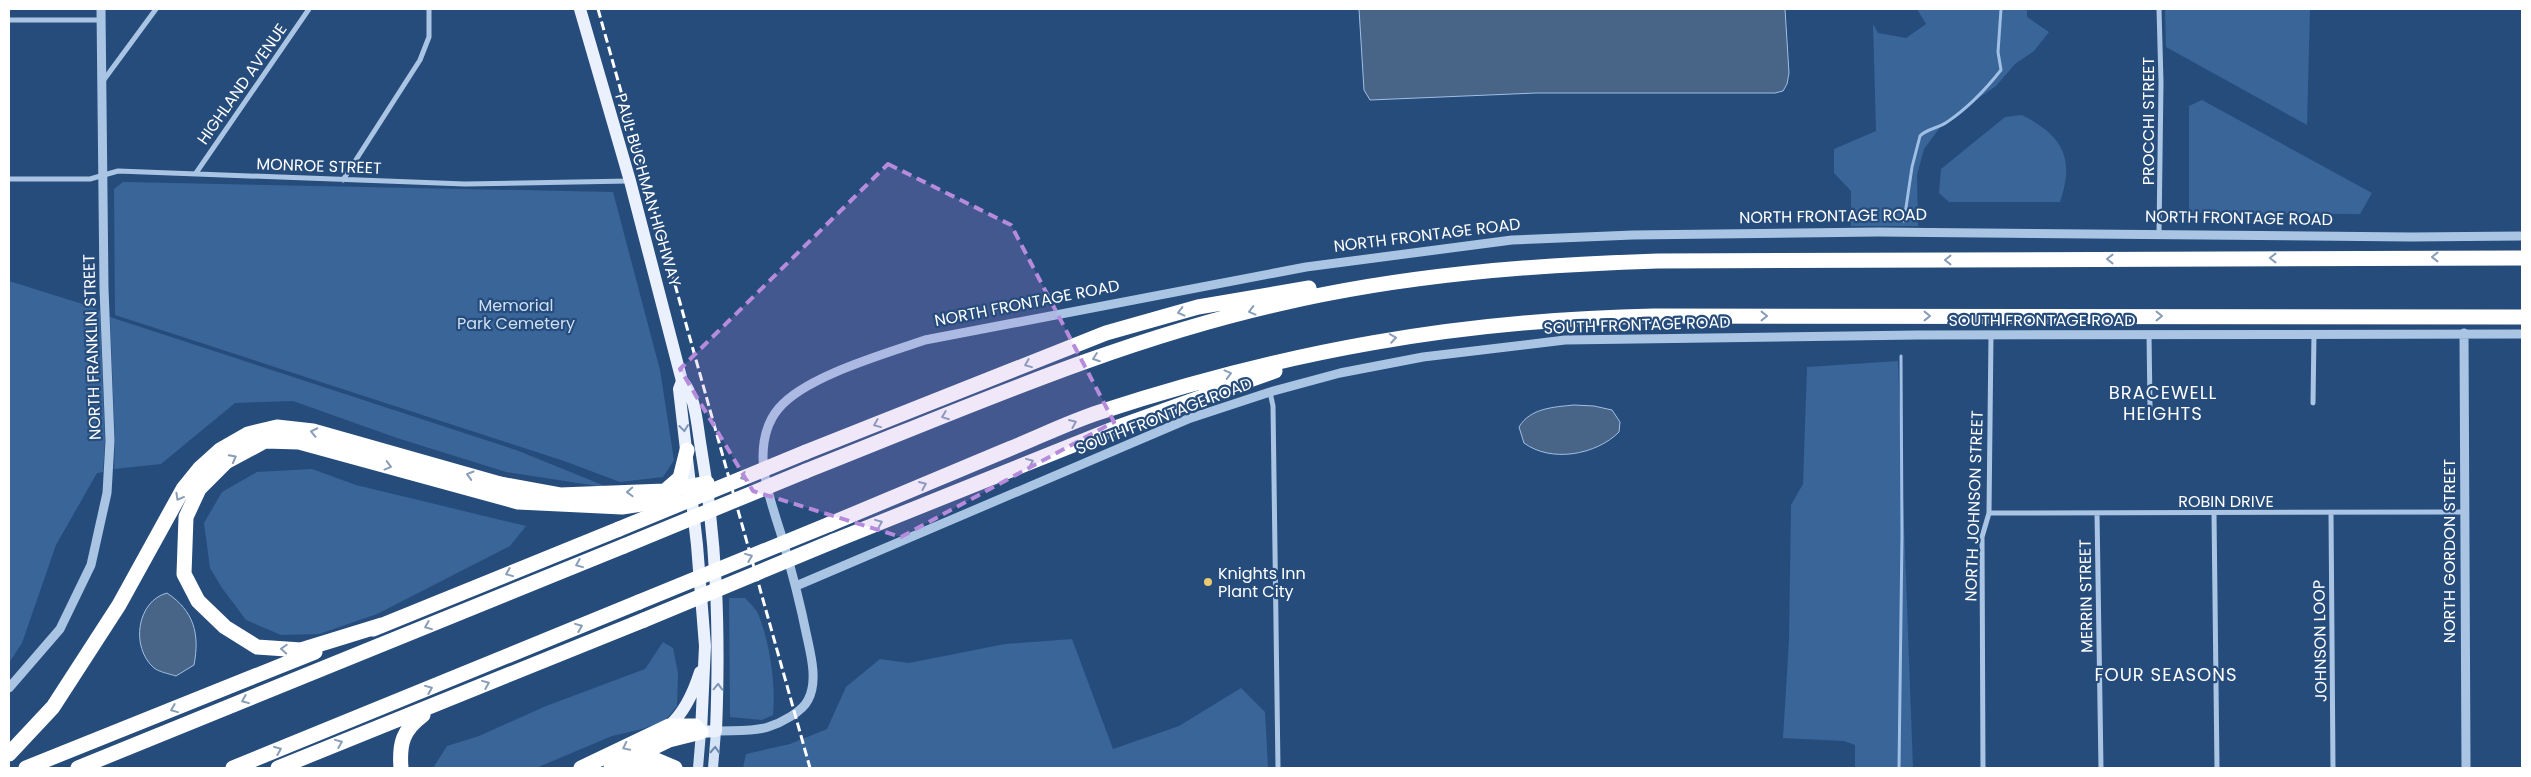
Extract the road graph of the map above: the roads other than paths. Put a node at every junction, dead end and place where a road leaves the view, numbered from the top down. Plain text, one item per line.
1 (101, 9) edge
2 (156, 9) edge
3 (309, 9) edge
4 (428, 9) edge
5 (580, 9) edge
6 (2159, 9) edge
7 (9, 20) edge
8 (101, 20) junction
9 (102, 83) junction
10 (196, 173) junction
11 (103, 174) junction
12 (9, 179) edge
13 (343, 180) junction
14 (630, 181) junction
15 (2159, 233) junction
16 (2522, 236) edge
17 (2522, 257) edge
18 (1385, 284) junction
19 (2522, 317) edge
20 (2464, 333) junction
21 (2149, 334) junction
22 (2314, 334) junction
23 (2522, 334) edge
24 (1990, 335) junction
25 (1345, 346) junction
26 (682, 381) junction
27 (1270, 392) junction
28 (2313, 404) dead end
29 (2150, 406) dead end
30 (686, 450) junction
31 (707, 488) junction
32 (665, 491) junction
33 (692, 492) junction
34 (2464, 512) junction
35 (1989, 513) junction
36 (2214, 513) junction
37 (2331, 513) junction
38 (2097, 514) junction
39 (796, 586) junction
40 (382, 625) junction
41 (705, 655) junction
42 (9, 688) edge
43 (441, 702) junction
44 (670, 726) junction
45 (708, 731) junction
46 (9, 754) edge
47 (613, 767) edge
48 (26, 768) edge
49 (78, 768) edge
50 (233, 768) edge
51 (278, 768) edge
52 (401, 768) edge
53 (581, 768) edge
54 (675, 768) edge
55 (698, 768) edge
56 (714, 768) edge
57 (1278, 768) edge
58 (1983, 768) edge
59 (2101, 768) edge
60 (2217, 768) edge
61 (2334, 768) edge
62 (2466, 768) edge

1 - 8 street, NORTH FRANKLIN STREET
2 - 9 street
3 - 10 street, HIGHLAND AVENUE
4 - 13 street
5 - 14 main road, PAUL BUCHMAN HIGHWAY
6 - 15 street, PROCCHI STREET
7 - 8 street
8 - 9 street, NORTH FRANKLIN STREET
9 - 11 street, NORTH FRANKLIN STREET
10 - 11 street, MONROE STREET
10 - 13 street, MONROE STREET
11 - 12 street, MONROE STREET
11 - 42 street, NORTH FRANKLIN STREET
13 - 14 street, MONROE STREET
14 - 26 main road, PAUL BUCHMAN HIGHWAY
15 - 16 street, NORTH FRONTAGE ROAD
15 - 39 street, NORTH FRONTAGE ROAD
17 -> 18 highway
18 -> 40 highway, bridge
18 -> 49 highway, bridge
25 -> 19 highway
20 - 22 street, SOUTH FRONTAGE ROAD
20 - 23 street, SOUTH FRONTAGE ROAD
20 - 34 street, NORTH GORDON STREET
21 - 22 street, SOUTH FRONTAGE ROAD
21 - 24 street, SOUTH FRONTAGE ROAD
21 - 29 street
22 - 28 street
24 - 27 street, SOUTH FRONTAGE ROAD
24 - 35 street, NORTH JOHNSON STREET
43 -> 25 highway, bridge
50 -> 25 highway, bridge
26 -> 30 main road, PAUL BUCHMAN HIGHWAY
26 - 31 main road, PAUL BUCHMAN HIGHWAY
27 - 39 street, SOUTH FRONTAGE ROAD
27 - 57 street
30 - 32 highway
30 - 33 main road, PAUL BUCHMAN HIGHWAY
31 - 33 highway
45 -> 31 main road, PAUL BUCHMAN HIGHWAY
32 - 33 highway
32 -> 46 highway
40 -> 33 highway
33 - 41 main road, PAUL BUCHMAN HIGHWAY
34 - 37 street, ROBIN DRIVE
34 - 62 street, NORTH GORDON STREET
35 - 38 street, ROBIN DRIVE
35 - 58 street, NORTH JOHNSON STREET
36 - 37 street, ROBIN DRIVE
36 - 38 street, ROBIN DRIVE
36 - 60 street
37 - 61 street, JOHNSON LOOP
38 - 59 street, MERRIN STREET
39 - 45 street, NORTH FRONTAGE ROAD
40 -> 48 highway
41 - 44 main road
41 - 45 main road, PAUL BUCHMAN HIGHWAY
51 -> 43 highway
43 - 52 highway
44 - 45 highway
44 -> 53 highway
45 - 47 highway
45 - 55 main road
56 -> 45 main road
47 - 54 highway

